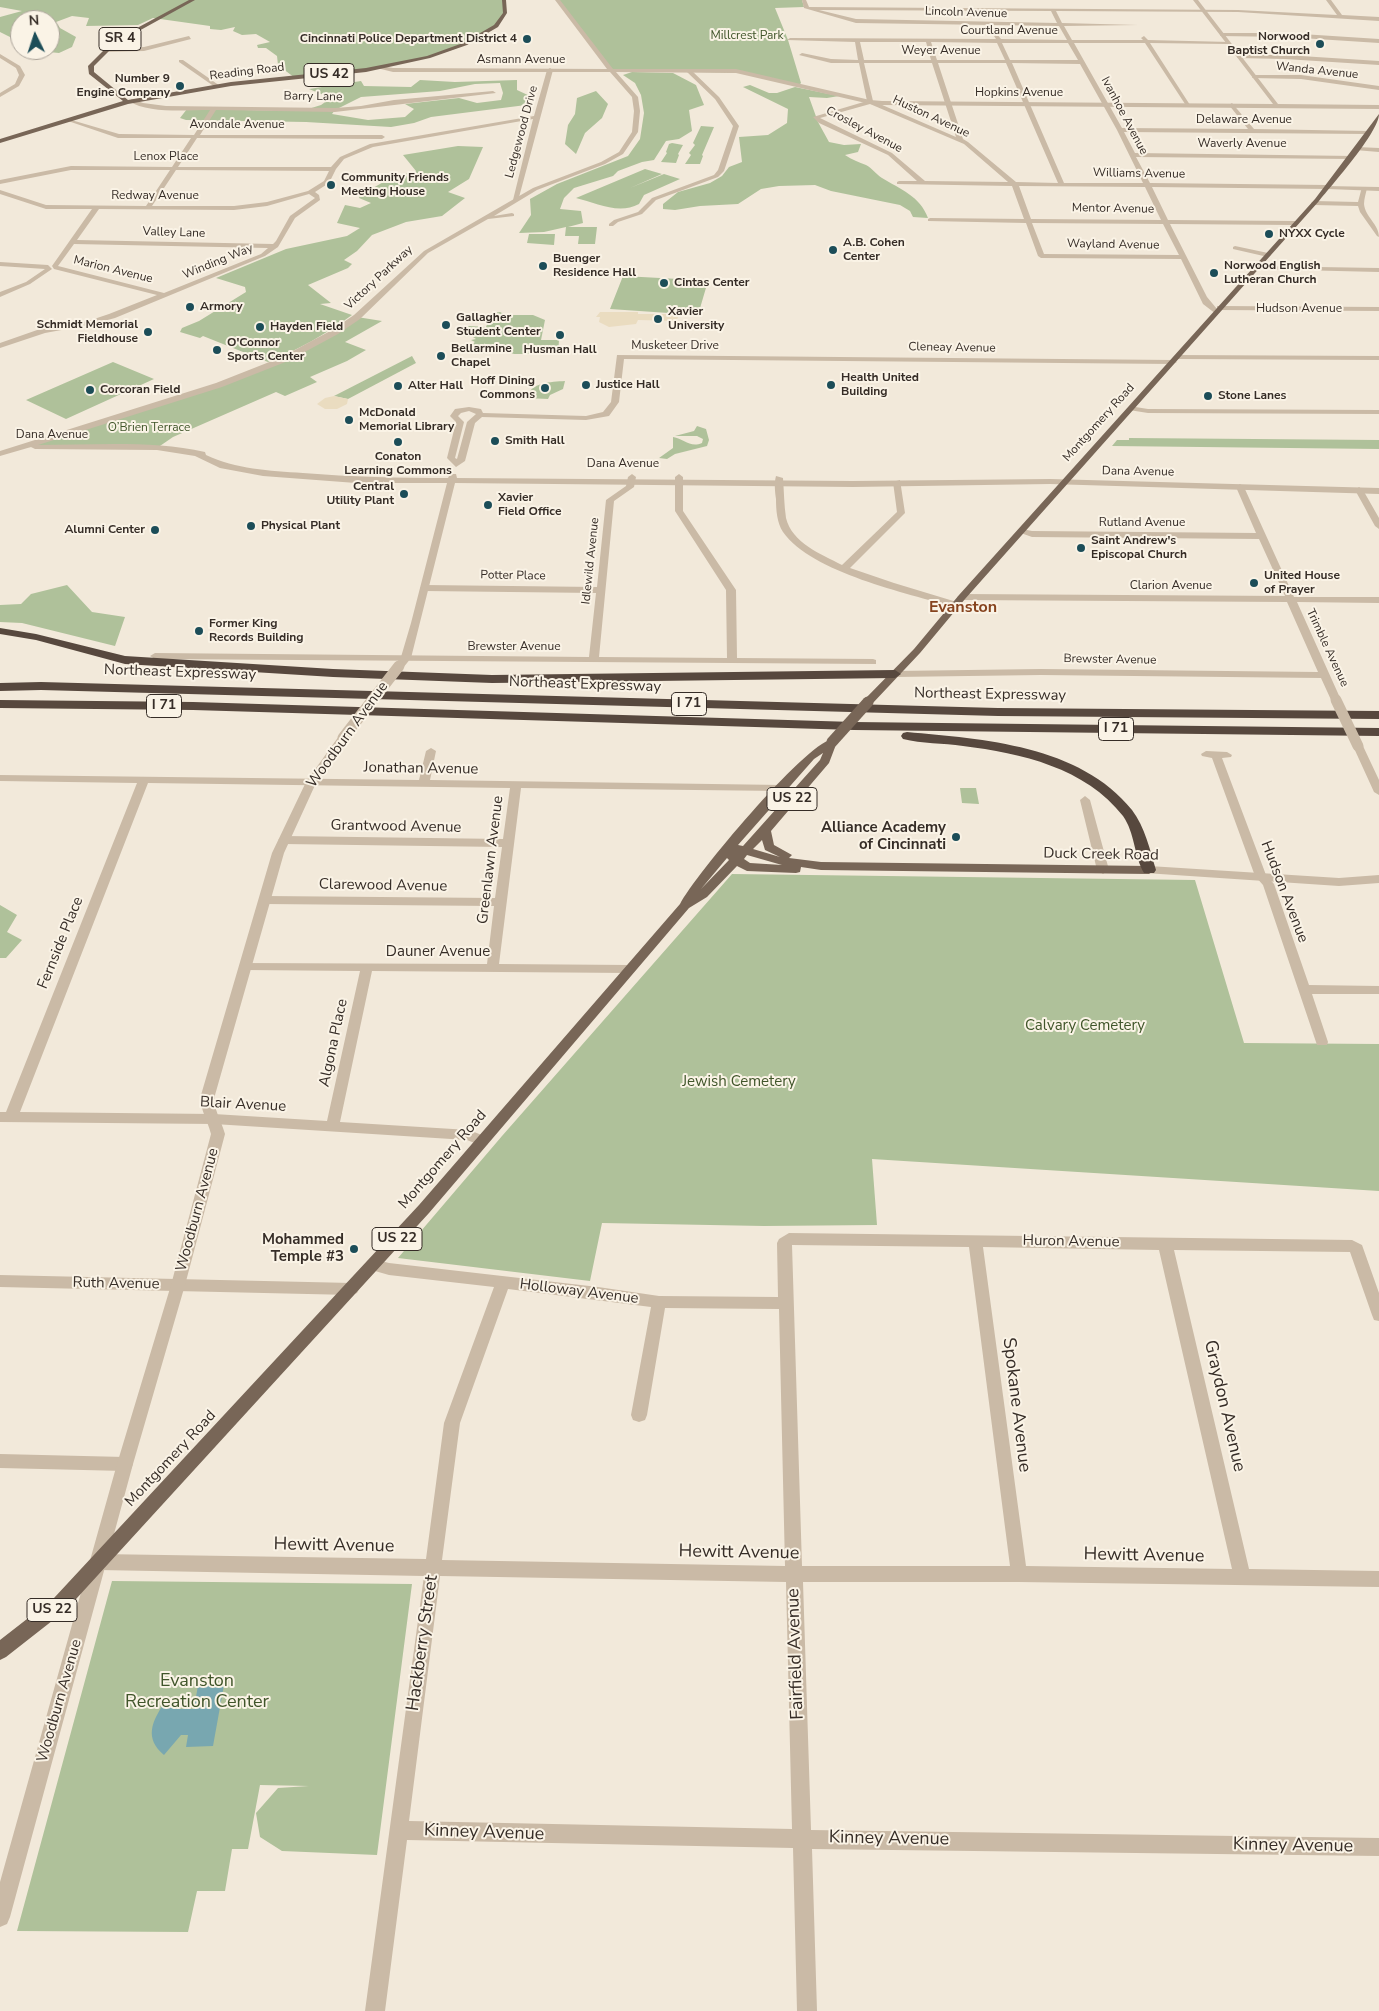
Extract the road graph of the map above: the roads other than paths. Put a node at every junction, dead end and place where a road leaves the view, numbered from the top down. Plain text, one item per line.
1 (193, 0) edge
2 (504, 0) edge
3 (557, 0) edge
4 (804, 0) edge
5 (981, 0) edge
6 (1195, 0) edge
7 (1328, 0) edge
8 (1120, 2) dead end
9 (809, 8) junction
10 (985, 8) junction
11 (1052, 9) junction
12 (1125, 11) junction
13 (1204, 11) junction
14 (1341, 16) junction
15 (1379, 19) edge
16 (992, 24) junction
17 (1062, 24) junction
18 (1135, 25) junction
19 (1222, 35) junction
20 (189, 38) dead end
21 (790, 40) dead end
22 (857, 40) junction
23 (928, 41) junction
24 (1000, 41) junction
25 (1379, 41) edge
26 (1071, 42) junction
27 (1147, 42) junction
28 (1227, 42) junction
29 (105, 50) junction
30 (802, 55) dead end
31 (0, 56) edge
32 (1239, 57) junction
33 (181, 61) dead end
34 (861, 61) junction
35 (935, 61) junction
36 (1008, 62) junction
37 (1081, 62) junction
38 (1379, 63) edge
39 (380, 68) junction
40 (550, 70) junction
41 (611, 70) junction
42 (632, 70) junction
43 (689, 70) junction
44 (662, 71) joint
45 (617, 77) junction
46 (1254, 77) junction
47 (218, 86) junction
48 (1379, 88) edge
49 (493, 93) dead end
50 (0, 95) edge
51 (130, 101) junction
52 (870, 102) junction
53 (949, 103) junction
54 (1027, 104) junction
55 (1105, 104) junction
56 (1188, 105) junction
57 (1232, 105) junction
58 (1276, 105) junction
59 (1379, 107) edge
60 (214, 108) junction
61 (536, 117) junction
62 (1378, 118) edge
63 (70, 120) junction
64 (1120, 130) junction
65 (1252, 131) junction
66 (1368, 132) junction
67 (196, 136) junction
68 (407, 138) junction
69 (960, 140) junction
70 (0, 141) edge
71 (1357, 149) junction
72 (1379, 150) edge
73 (1132, 155) junction
74 (1351, 157) junction
75 (174, 168) junction
76 (333, 170) junction
77 (0, 182) edge
78 (899, 183) dead end
79 (924, 184) junction
80 (1015, 185) junction
81 (1062, 185) junction
82 (519, 186) junction
83 (540, 186) junction
84 (1149, 186) junction
85 (1328, 187) junction
86 (1364, 188) junction
87 (1379, 189) edge
88 (0, 192) edge
89 (310, 192) junction
90 (516, 200) junction
91 (1314, 203) junction
92 (1361, 204) junction
93 (97, 207) junction
94 (148, 207) junction
95 (512, 215) dead end
96 (483, 219) junction
97 (930, 220) dead end
98 (1027, 220) junction
99 (1166, 221) junction
100 (1295, 223) junction
101 (611, 225) dead end
102 (1379, 235) edge
103 (71, 242) junction
104 (276, 246) junction
105 (1235, 248) dead end
106 (1268, 255) junction
107 (1184, 258) junction
108 (0, 264) edge
109 (52, 267) junction
110 (1257, 268) junction
111 (1379, 270) edge
112 (0, 295) edge
113 (165, 295) junction
114 (1379, 309) edge
115 (1218, 310) junction
116 (0, 346) edge
117 (730, 358) joint
118 (1379, 358) edge
119 (1175, 359) junction
120 (1132, 408) junction
121 (1379, 412) edge
122 (479, 415) junction
123 (55, 437) junction
124 (21, 447) junction
125 (54, 447) junction
126 (0, 448) edge
127 (0, 454) edge
128 (456, 464) junction
129 (452, 478) junction
130 (632, 480) junction
131 (679, 480) junction
132 (780, 481) junction
133 (897, 482) junction
134 (1066, 483) junction
135 (1240, 487) junction
136 (1359, 490) junction
137 (1379, 490) edge
138 (1379, 526) edge
139 (1022, 532) junction
140 (1262, 536) junction
141 (844, 568) junction
142 (425, 588) junction
143 (600, 590) junction
144 (1290, 600) junction
145 (1379, 600) edge
146 (959, 601) junction
147 (0, 631) edge
148 (155, 656) dead end
149 (594, 660) junction
150 (732, 661) junction
151 (403, 662) junction
152 (873, 662) dead end
153 (895, 674) junction
154 (1325, 675) junction
155 (0, 686) edge
156 (0, 704) edge
157 (1379, 715) edge
158 (854, 726) junction
159 (1379, 732) edge
160 (832, 742) junction
161 (431, 751) dead end
162 (1217, 754) dead end
163 (0, 778) edge
164 (144, 781) junction
165 (311, 782) junction
166 (424, 784) junction
167 (516, 786) junction
168 (782, 788) junction
169 (1379, 792) edge
170 (1085, 800) dead end
171 (765, 830) junction
172 (284, 840) junction
173 (508, 843) junction
174 (726, 849) junction
175 (740, 855) junction
176 (868, 867) junction
177 (1103, 870) junction
178 (1149, 870) junction
179 (1261, 876) junction
180 (1379, 879) edge
181 (265, 900) junction
182 (501, 902) junction
183 (685, 906) junction
184 (245, 966) junction
185 (367, 968) junction
186 (492, 968) junction
187 (630, 969) junction
188 (1304, 989) junction
189 (1379, 990) edge
190 (1322, 1042) dead end
191 (5, 1117) edge
192 (214, 1119) junction
193 (333, 1125) junction
194 (482, 1141) junction
195 (790, 1238) joint
196 (975, 1240) junction
197 (1165, 1244) junction
198 (373, 1265) junction
199 (0, 1280) edge
200 (504, 1283) junction
201 (178, 1285) junction
202 (352, 1289) junction
203 (659, 1302) junction
204 (785, 1304) junction
205 (1379, 1315) edge
206 (639, 1415) dead end
207 (0, 1461) edge
208 (125, 1464) junction
209 (99, 1562) junction
210 (434, 1567) junction
211 (794, 1574) junction
212 (1019, 1574) junction
213 (1243, 1578) junction
214 (1379, 1579) edge
215 (0, 1651) edge
216 (398, 1830) junction
217 (802, 1838) junction
218 (1379, 1847) edge
219 (0, 1917) edge
220 (375, 2011) edge
221 (807, 2011) edge

1 - 29 main road, SR 4
2 - 39 main road, Reading Road / US 42
3 - 41 street, Victory Parkway
4 - 9 street
5 - 10 street
6 - 13 street
7 - 14 street
8 - 12 street
9 - 10 street
9 - 16 street, Lincoln Avenue
10 - 11 street
10 - 16 street
11 - 12 street
11 - 17 street, Ivanhoe Avenue
12 - 13 street
12 - 18 street
13 - 14 street
13 - 19 street
14 - 15 street
16 - 17 street, Lincoln Avenue
16 - 24 street
17 - 18 street, Lincoln Avenue
17 - 26 street, Ivanhoe Avenue
18 - 27 street
19 - 25 street
19 - 28 street
20 - 29 street
21 - 22 street, Courtland Avenue
22 - 23 street, Courtland Avenue
22 - 34 street
23 - 24 street, Courtland Avenue
23 - 35 street
24 - 26 street, Courtland Avenue
24 - 36 street
26 - 27 street, Courtland Avenue
26 - 37 street, Ivanhoe Avenue
27 - 28 street, Courtland Avenue
27 - 56 street
28 - 32 street
29 - 51 main road, SR 4
30 - 34 street, Weyer Avenue
31 - 50 street
32 - 38 street
32 - 46 street
33 - 47 street
34 - 35 street, Weyer Avenue
34 - 52 street
35 - 36 street, Weyer Avenue
35 - 53 street
36 - 37 street, Weyer Avenue
36 - 54 street
37 - 55 street, Ivanhoe Avenue
39 - 40 street, Asmann Avenue
39 - 47 main road, Reading Road / US 42
40 - 41 street, Asmann Avenue
40 - 61 street, Ledgewood Drive
41 - 42 street, Asmann Avenue
41 - 45 street, Victory Parkway
42 - 44 street, Asmann Avenue
42 - 45 street
43 - 44 street, Hopkins Avenue
43 - 52 street, Hopkins Avenue
43 - 101 street
45 - 83 street, Victory Parkway
46 - 48 street, Wanda Avenue
46 - 58 street
47 - 51 main road, Reading Road / US 42
49 - 60 street, Barry Lane
51 - 60 street, Barry Lane
51 - 63 main road, Reading Road / US 42
52 - 53 street, Hopkins Avenue
52 - 69 street, Huston Avenue
52 - 79 street, Crosley Avenue
53 - 54 street, Hopkins Avenue
53 - 69 street
54 - 55 street, Hopkins Avenue
54 - 81 street
55 - 56 street, Hopkins Avenue
55 - 64 street, Ivanhoe Avenue
56 - 57 street, Hopkins Avenue
57 - 58 street, Hopkins Avenue
57 - 65 street
58 - 59 street, Hopkins Avenue
60 - 67 street
61 - 68 street
61 - 82 street, Ledgewood Drive
62 - 66 main road, Montgomery Road / US 22
63 - 67 street, Avondale Avenue
63 - 70 main road, Reading Road / US 42
64 - 65 street, Delaware Avenue
64 - 73 street, Ivanhoe Avenue
65 - 66 street, Delaware Avenue
66 - 71 main road, Montgomery Road / US 22
67 - 68 street, Avondale Avenue
67 - 75 street
68 - 76 street
69 - 80 street, Huston Avenue
71 - 72 street
71 - 74 main road, Montgomery Road / US 22
73 - 74 street, Waverly Avenue
73 - 84 street, Ivanhoe Avenue
74 - 85 main road, Montgomery Road / US 22
75 - 76 street, Lenox Place
75 - 77 street, Lenox Place
75 - 94 street
76 - 89 street
78 - 79 street, Williams Avenue
79 - 80 street, Williams Avenue
80 - 81 street, Williams Avenue
80 - 98 street
81 - 84 street, Williams Avenue
82 - 83 street
82 - 90 street, Ledgewood Drive
83 - 90 street, Victory Parkway
84 - 85 street, Williams Avenue
84 - 99 street, Ivanhoe Avenue
85 - 86 street, Williams Avenue
85 - 91 main road, Montgomery Road / US 22
86 - 87 street, Williams Avenue
86 - 92 street
88 - 93 street, Redway Avenue
89 - 94 street, Redway Avenue
89 - 104 street, Winding Way
90 - 96 street, Victory Parkway
91 - 92 street
91 - 100 main road, Montgomery Road / US 22
92 - 102 street
93 - 94 street, Redway Avenue
93 - 103 street
95 - 96 street
96 - 123 street, Victory Parkway
97 - 98 street, Mentor Avenue
98 - 99 street, Mentor Avenue
98 - 107 street, Wayland Avenue
99 - 100 street, Mentor Avenue
99 - 107 street, Ivanhoe Avenue
100 - 106 main road, Montgomery Road / US 22
103 - 104 street, Valley Lane
103 - 109 street
104 - 113 street, Winding Way
105 - 106 street
106 - 110 main road, Montgomery Road / US 22
107 - 115 street, Ivanhoe Avenue
108 - 109 street, Marion Avenue
109 - 112 street
109 - 113 street, Marion Avenue
110 - 111 street
110 - 115 main road, Montgomery Road / US 22
113 - 116 street, Winding Way
114 - 115 street, Hudson Avenue
115 - 119 main road, Montgomery Road / US 22
117 - 119 street, Cleneay Avenue
117 - 122 street, Musketeer Drive
118 - 119 street, Cleneay Avenue
119 - 120 main road, Montgomery Road / US 22
120 - 121 street
120 - 134 main road, Montgomery Road / US 22
122 - 128 street
122 - 128 street
123 - 124 street, Victory Parkway
123 - 125 street
124 - 125 street, Dana Avenue
124 - 126 street, Dana Avenue
124 - 127 street, Victory Parkway
125 - 129 street, Dana Avenue
128 - 129 street, Woodburn Avenue
129 - 130 street, Dana Avenue
129 - 142 street, Woodburn Avenue
130 - 131 street, Dana Avenue
130 - 143 street, Idlewild Avenue
131 - 132 street, Dana Avenue
131 - 150 street
132 - 133 street, Dana Avenue
132 - 141 street, Clarion Avenue
133 - 134 street, Dana Avenue
133 - 141 street
134 - 135 street, Dana Avenue
134 - 139 main road, Montgomery Road / US 22
135 - 136 street, Dana Avenue
135 - 140 street, Trimble Avenue
136 - 137 street, Dana Avenue
136 - 138 street
139 - 140 street, Rutland Avenue
139 - 146 main road, Montgomery Road / US 22
140 - 144 street, Trimble Avenue
141 - 146 street, Clarion Avenue
142 - 143 street, Potter Place
142 - 151 street, Woodburn Avenue
143 - 149 street, Idlewild Avenue
144 - 145 street, Clarion Avenue
144 - 146 street, Clarion Avenue
144 - 154 street, Trimble Avenue
146 - 153 main road, Montgomery Road / US 22
147 - 153 highway
148 - 151 street, Brewster Avenue
149 - 150 street, Brewster Avenue
149 - 151 street, Brewster Avenue
150 - 152 street, Brewster Avenue
151 - 165 street, Woodburn Avenue, bridge
153 - 154 street, Brewster Avenue
153 - 160 main road, Montgomery Road / US 22, bridge
154 - 169 street, Trimble Avenue, bridge
155 - 157 highway, Northeast Expressway / I 71
156 - 158 highway, I 71
158 - 159 highway, I 71
158 - 178 highway
160 - 168 main road, Montgomery Road / US 22
160 - 171 main road, Montgomery Road / US 22
161 - 166 street
162 - 179 street, Hudson Avenue
163 - 164 street, Jonathan Avenue
164 - 165 street, Jonathan Avenue
164 - 191 street, Fernside Place
165 - 166 street, Jonathan Avenue
165 - 172 street, Woodburn Avenue
166 - 167 street, Jonathan Avenue
167 - 168 street, Jonathan Avenue
167 - 173 street, Greenlawn Avenue
168 - 174 main road, Montgomery Road / US 22
170 - 177 street
171 - 175 main road, Montgomery Road / US 22
171 - 176 main road
172 - 173 street, Grantwood Avenue
172 - 181 street, Woodburn Avenue
173 - 182 street, Greenlawn Avenue
174 - 175 main road, Duck Creek Road
174 - 183 main road, Montgomery Road / US 22
175 - 176 main road, Duck Creek Road
175 - 183 main road, Montgomery Road / US 22
176 - 177 main road, Duck Creek Road
177 - 178 main road, Duck Creek Road
178 - 179 street, Duck Creek Road
179 - 180 street, Duck Creek Road
179 - 188 street, Hudson Avenue
181 - 182 street, Clarewood Avenue
181 - 184 street, Woodburn Avenue
182 - 186 street, Greenlawn Avenue
183 - 187 main road, Montgomery Road / US 22
184 - 185 street, Dauner Avenue
184 - 192 street, Woodburn Avenue
185 - 186 street, Dauner Avenue
185 - 193 street, Algona Place
186 - 187 street, Dauner Avenue
187 - 194 main road, Montgomery Road / US 22
188 - 189 street
188 - 190 street, Hudson Avenue
191 - 192 street, Blair Avenue
192 - 193 street, Blair Avenue
192 - 201 street, Woodburn Avenue
193 - 194 street, Blair Avenue
194 - 198 main road, Montgomery Road / US 22
195 - 196 street, Huron Avenue
195 - 204 street, Fairfield Avenue
196 - 197 street, Huron Avenue
196 - 212 street, Spokane Avenue
197 - 205 street, Huron Avenue
197 - 213 street, Graydon Avenue
198 - 200 street, Holloway Avenue
198 - 202 main road, Montgomery Road / US 22
199 - 201 street, Ruth Avenue
200 - 203 street, Holloway Avenue
200 - 210 street, Hackberry Street
201 - 202 street, Ruth Avenue
201 - 208 street, Woodburn Avenue
202 - 209 main road, Montgomery Road / US 22
203 - 204 street, Holloway Avenue
203 - 206 street
204 - 211 street, Fairfield Avenue
207 - 208 street
208 - 209 street, Woodburn Avenue
209 - 210 street, Hewitt Avenue
209 - 215 main road, US 22
209 - 219 street, Woodburn Avenue
210 - 211 street, Hewitt Avenue
210 - 216 street, Hackberry Street
211 - 212 street, Hewitt Avenue
211 - 217 street, Fairfield Avenue
212 - 213 street, Hewitt Avenue
213 - 214 street, Hewitt Avenue
216 - 217 street, Kinney Avenue
216 - 220 street, Hackberry Street
217 - 218 street, Kinney Avenue
217 - 221 street, Fairfield Avenue

